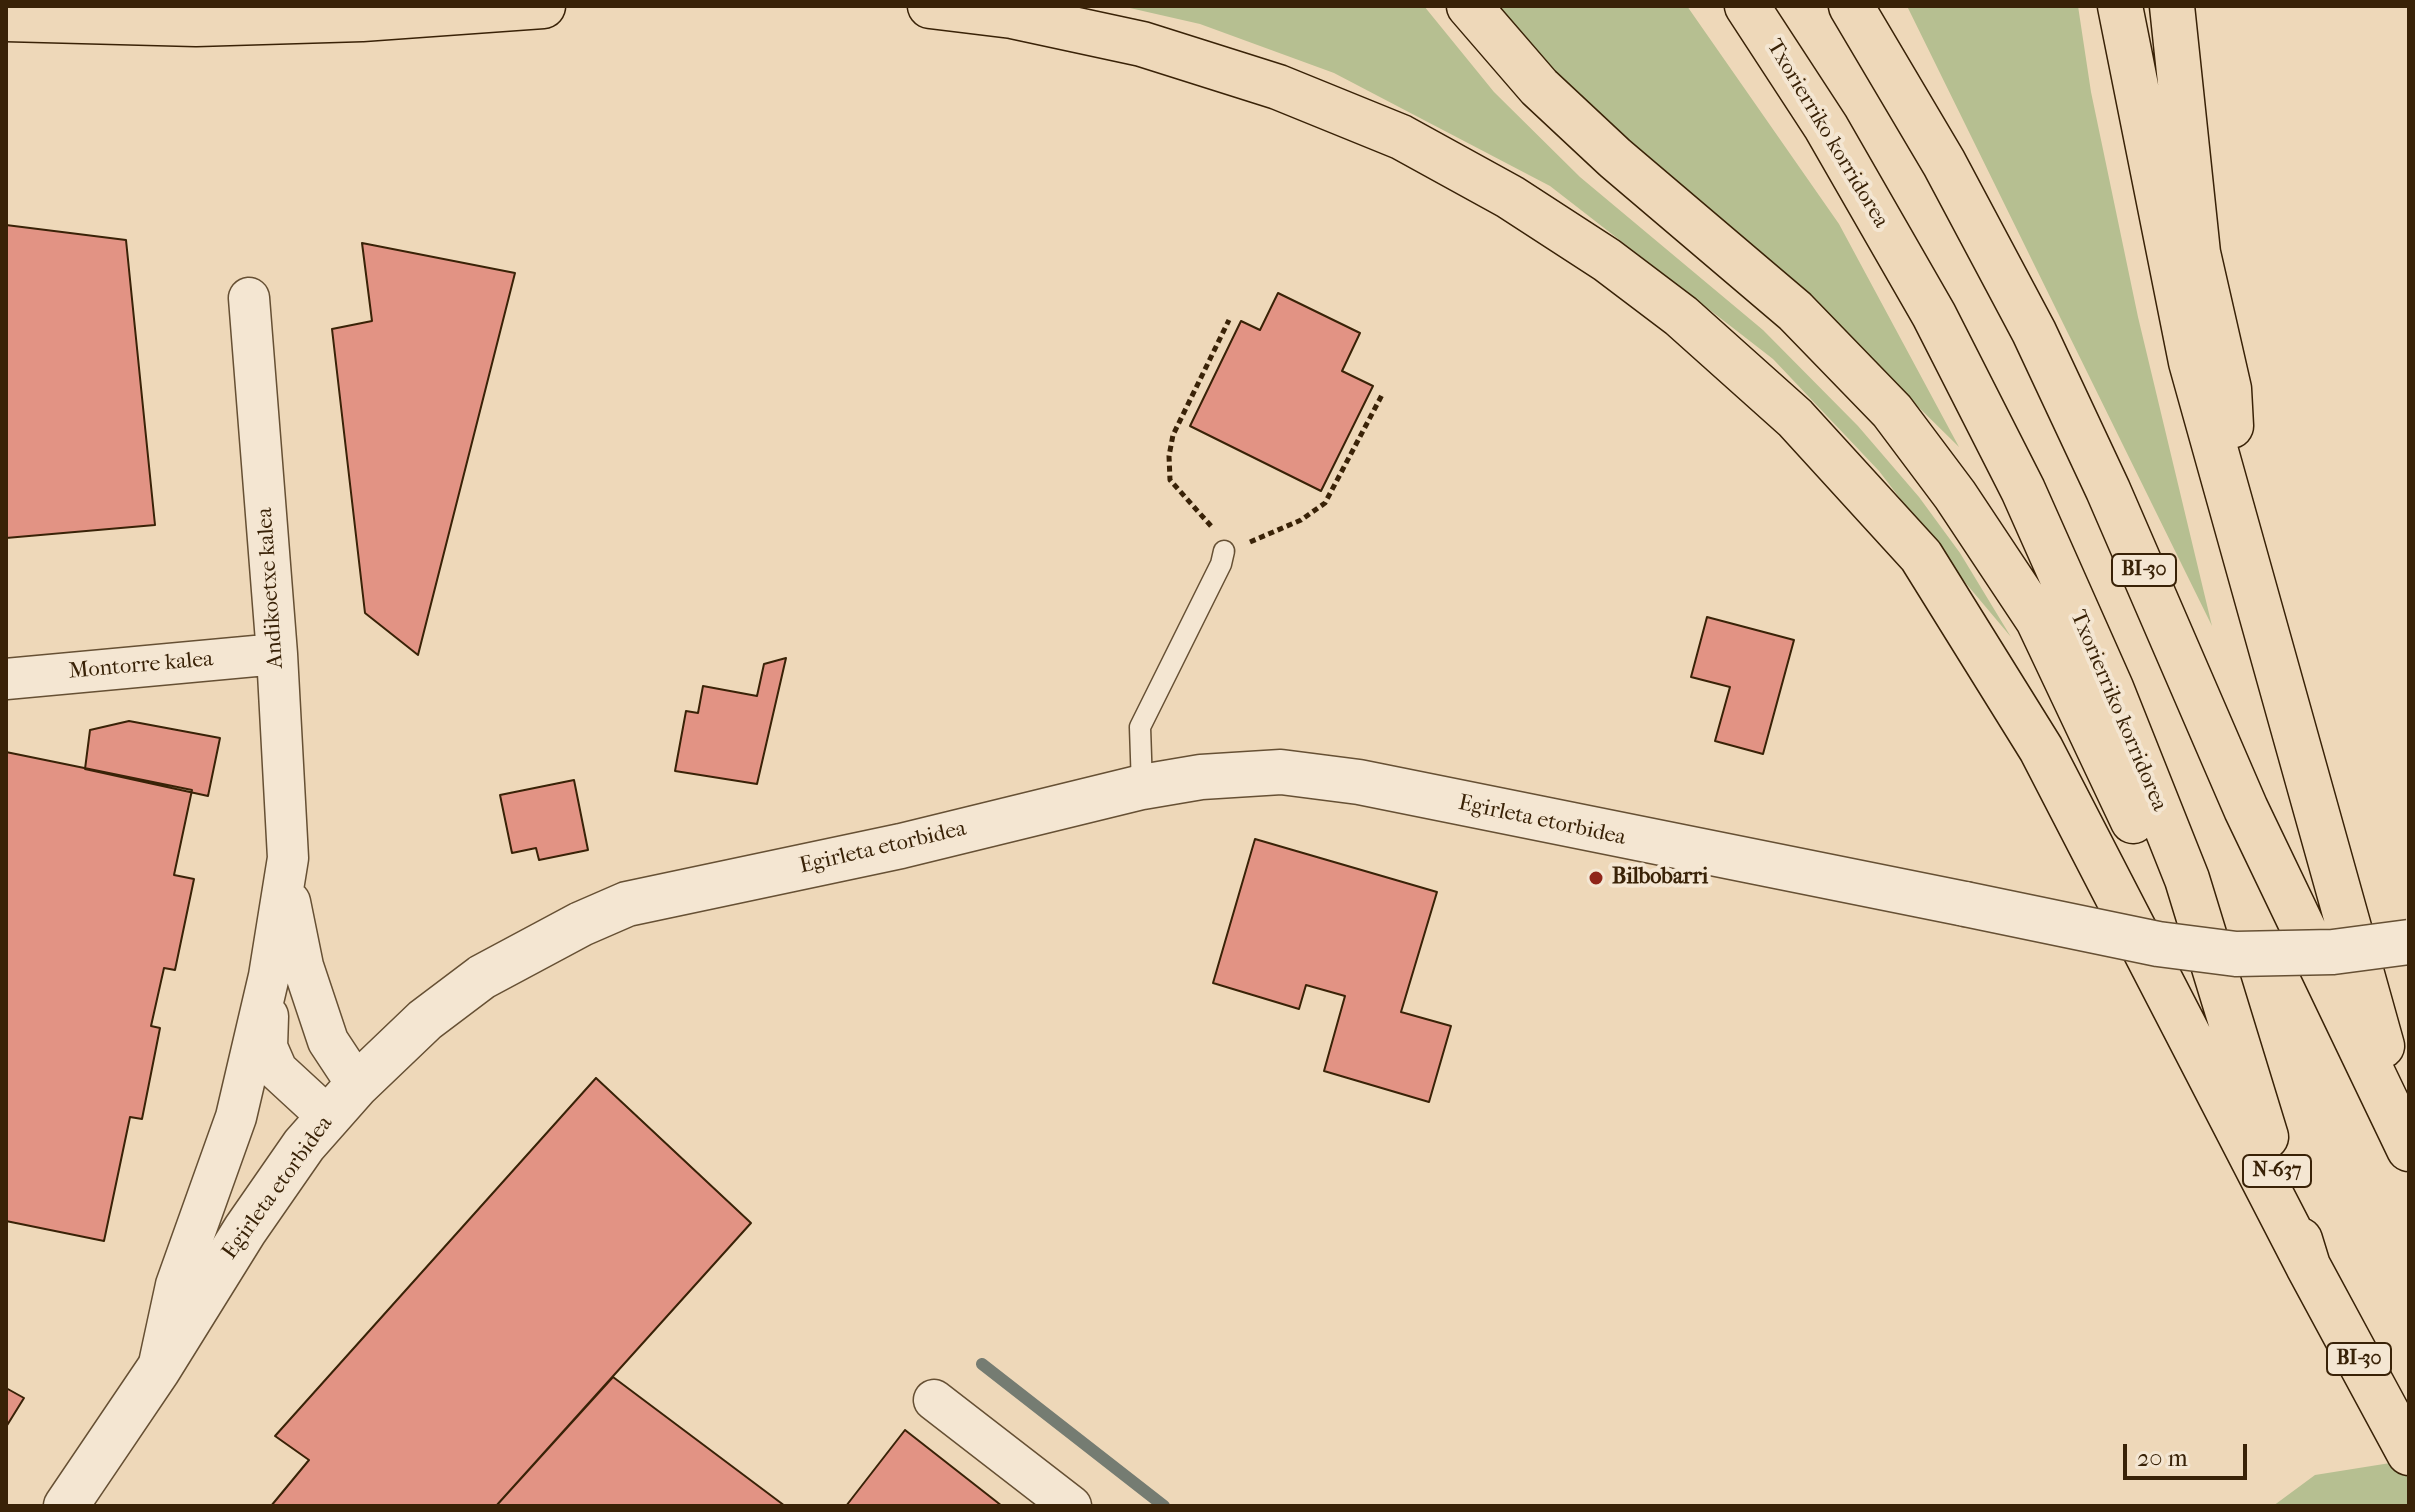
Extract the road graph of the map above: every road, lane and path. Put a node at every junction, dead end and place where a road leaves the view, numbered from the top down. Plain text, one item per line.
1 (543, 6) edge
2 (930, 6) edge
3 (1469, 6) edge
4 (1747, 6) edge
5 (1851, 6) edge
6 (2120, 6) edge
7 (2172, 6) edge
8 (6, 19) edge
9 (249, 298) dead end
10 (1229, 320) dead end
11 (1383, 393) dead end
12 (2235, 524) junction
13 (1224, 551) junction
14 (277, 654) junction
15 (6, 679) edge
16 (1142, 787) junction
17 (285, 879) junction
18 (2409, 942) edge
19 (269, 976) junction
20 (2245, 1076) junction
21 (357, 1085) junction
22 (328, 1117) junction
23 (2409, 1148) edge
24 (2308, 1266) junction
25 (158, 1370) junction
26 (934, 1400) dead end
27 (2409, 1453) edge
28 (66, 1506) edge
29 (1071, 1506) edge

1 - 8 highway
2 - 24 highway
3 - 20 highway
4 - 20 highway, Txorierriko korridorea
5 - 23 highway, BI-30
6 - 12 highway
7 - 12 highway
9 - 14 street, Andikoetxe kalea
10 - 13 path
11 - 13 path
12 - 23 highway
13 - 16 lane
14 - 15 street, Montorre kalea
14 - 17 street, Andikoetxe kalea
16 - 18 street, Egirleta etorbidea, bridge
16 - 21 street, Egirleta etorbidea
17 - 19 street
17 - 21 street
19 - 22 street
19 - 25 street
20 - 24 highway, Txorierriko korridorea / N-637
21 - 22 street, Egirleta etorbidea
22 - 25 street, Egirleta etorbidea
24 - 27 highway, Txorierriko korridorea / BI-30
25 - 28 street, Egirleta etorbidea
26 - 29 street

